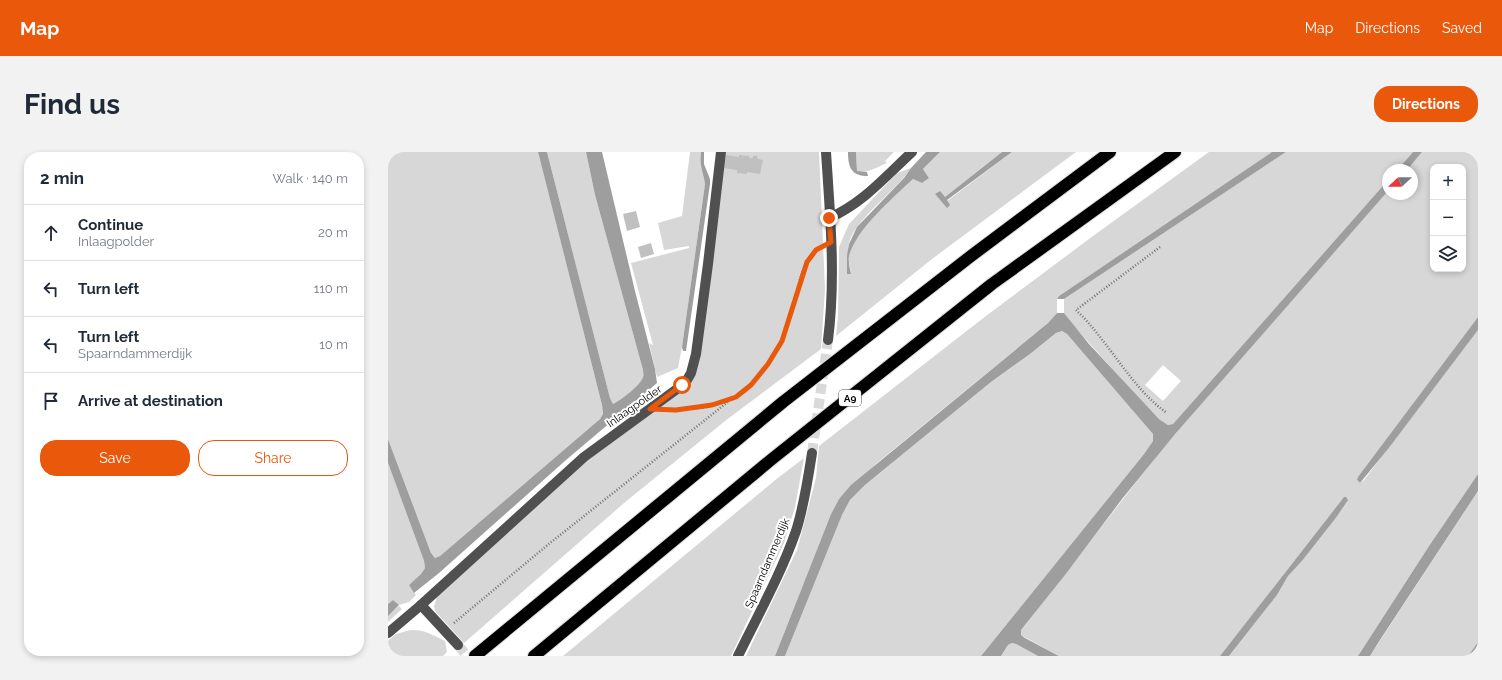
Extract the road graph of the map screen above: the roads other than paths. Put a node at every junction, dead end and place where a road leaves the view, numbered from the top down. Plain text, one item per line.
1 (720, 152) edge
2 (826, 152) edge
3 (912, 152) edge
4 (1110, 152) edge
5 (1175, 152) edge
6 (829, 218) junction
7 (828, 340) tunnel mouth
8 (812, 453) tunnel mouth
9 (421, 605) junction
10 (388, 633) edge
11 (458, 645) tunnel mouth
12 (475, 656) edge
13 (534, 656) edge
14 (738, 656) edge

1 - 9 street, Inlaagpolder
2 - 6 street
3 - 6 street
4 - 12 highway
5 - 13 highway, A9
6 - 7 street
8 - 14 street, Spaarndammerdijk
9 - 10 street, Inlaagpolder
9 - 11 street

